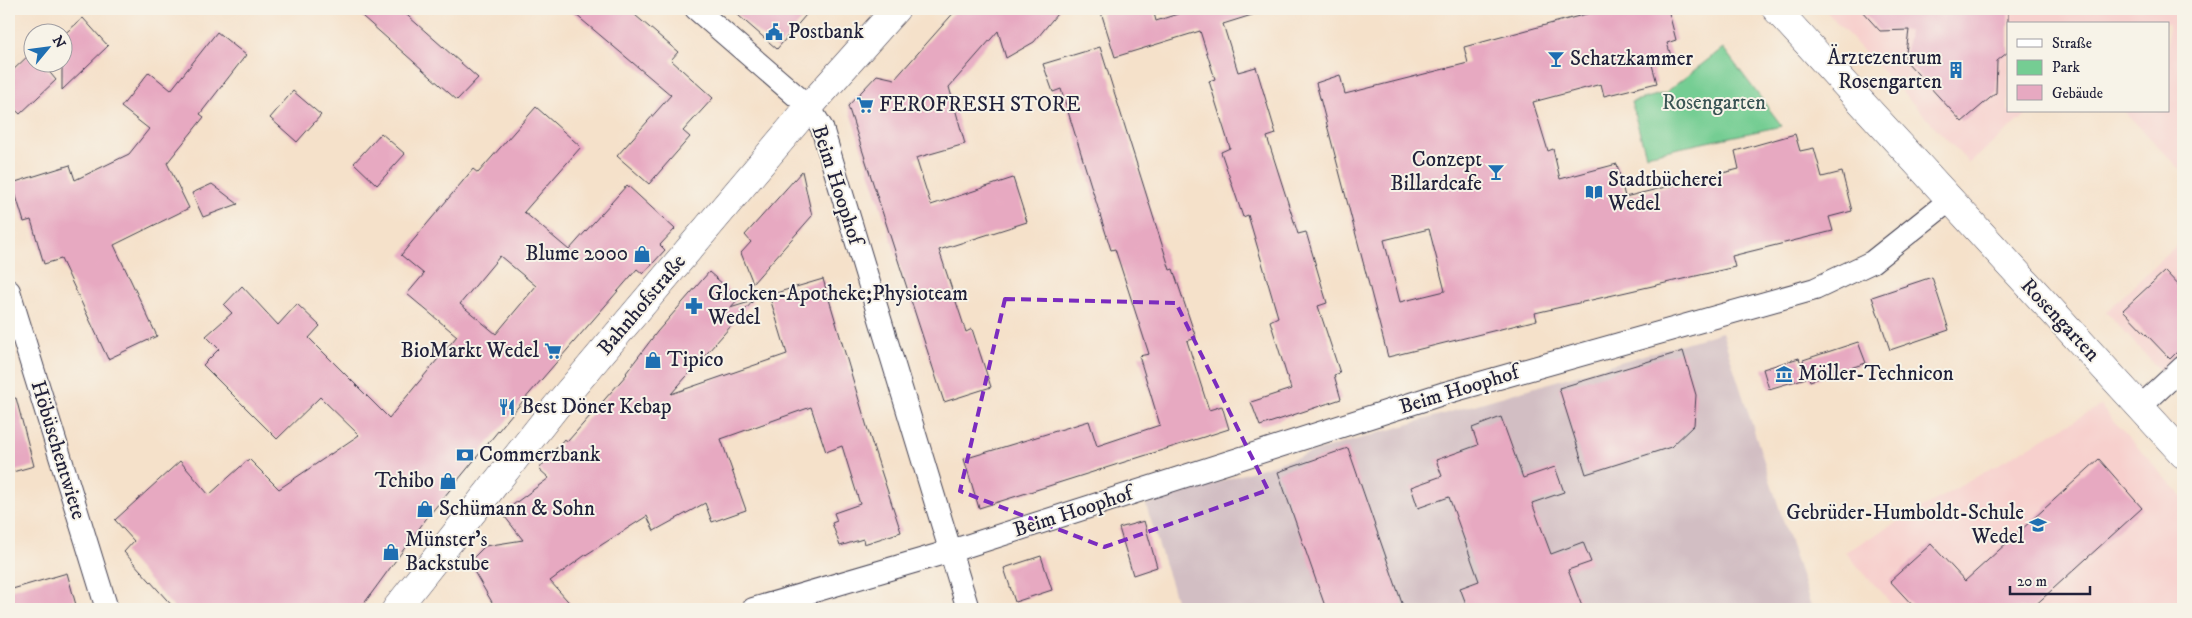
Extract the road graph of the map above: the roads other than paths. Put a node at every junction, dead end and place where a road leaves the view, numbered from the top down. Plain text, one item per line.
1 (696, 9) edge
2 (896, 9) edge
3 (1776, 9) edge
4 (809, 107) junction
5 (1950, 200) junction
6 (9, 291) edge
7 (2183, 367) edge
8 (2140, 407) junction
9 (2183, 454) edge
10 (951, 550) junction
11 (107, 609) edge
12 (396, 609) edge
13 (753, 609) edge
14 (968, 609) edge

1 - 4 street, Beim Hoophof
2 - 4 street, Bahnhofstraße
3 - 5 street, Rosengarten
4 - 10 street, Beim Hoophof
4 - 12 street, Bahnhofstraße
5 - 8 street, Rosengarten
5 - 10 street, Beim Hoophof
6 - 11 street, Höbüschentwiete
7 - 8 street
8 - 9 street, Rosengarten
10 - 13 street, Beim Hoophof
10 - 14 street, Beim Hoophof

